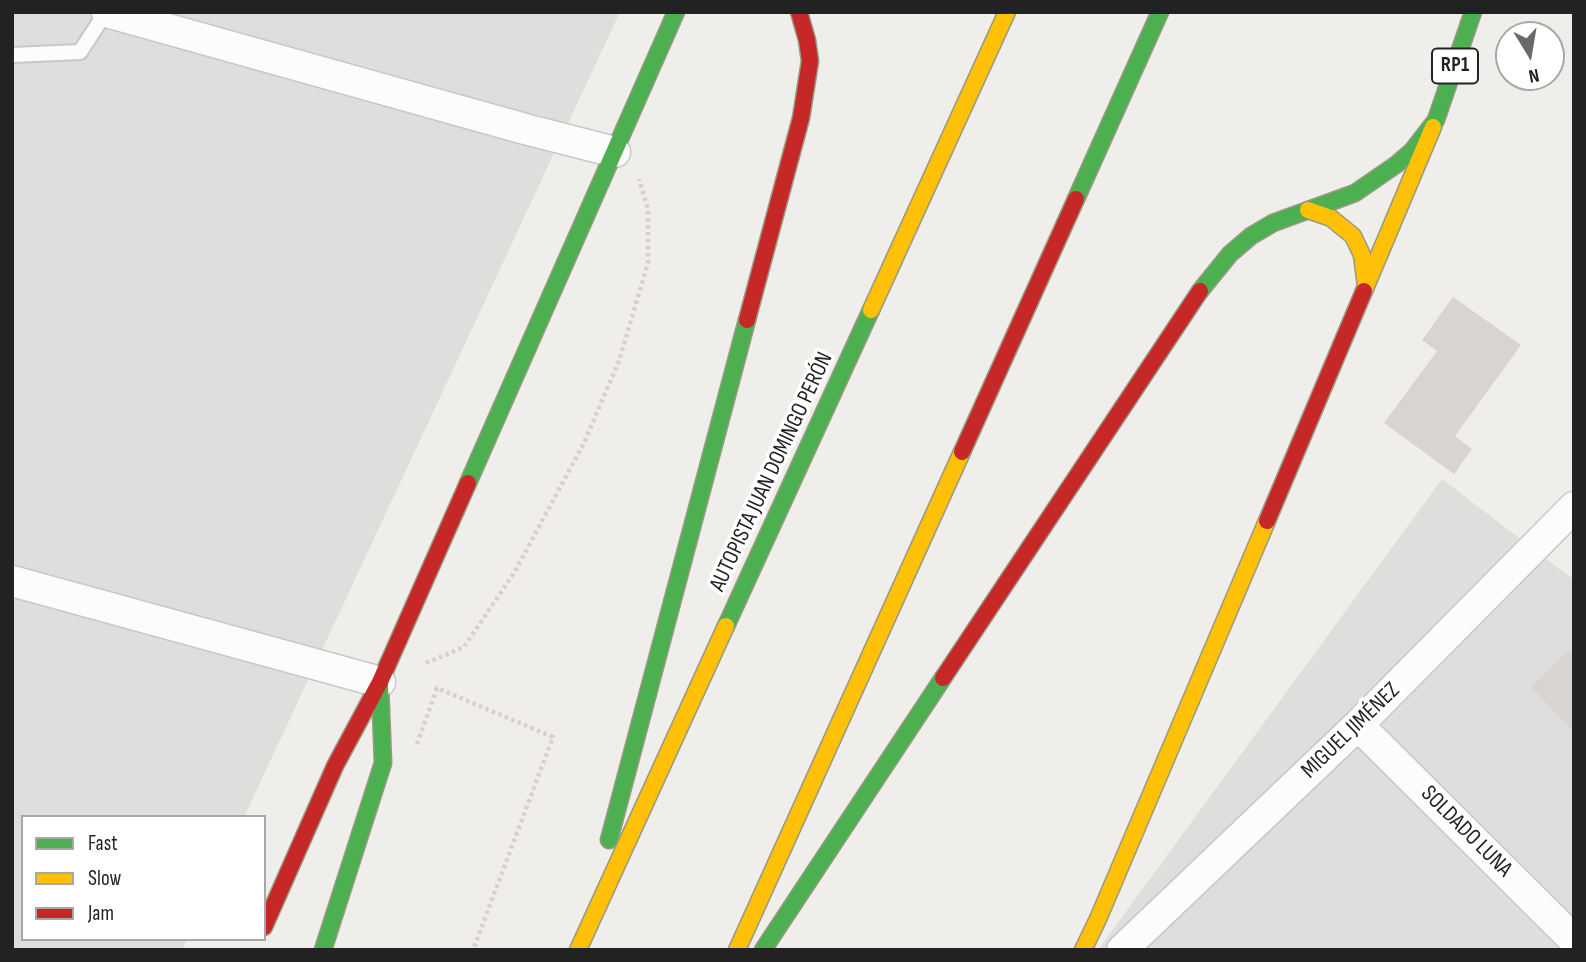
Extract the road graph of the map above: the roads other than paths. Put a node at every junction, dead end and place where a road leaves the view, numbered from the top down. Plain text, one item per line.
1 (106, 12) edge
2 (676, 12) edge
3 (799, 12) edge
4 (1007, 12) edge
5 (1160, 12) edge
6 (1473, 12) edge
7 (12, 55) edge
8 (1436, 120) junction
9 (615, 152) junction
10 (1308, 210) junction
11 (1366, 286) junction
12 (1574, 507) edge
13 (12, 582) edge
14 (380, 682) junction
15 (1359, 725) junction
16 (1098, 919) junction
17 (266, 922) edge
18 (1574, 940) edge
19 (1137, 945) edge
20 (580, 947) edge
21 (323, 950) edge
22 (737, 950) edge
23 (763, 950) edge
24 (1083, 950) edge

1 - 7 lane
1 - 9 street
2 - 9 main road
3 - 20 main road
4 - 20 main road, AUTOPISTA JUAN DOMINGO PERÓN
5 - 22 main road
6 - 8 main road, RP1
8 - 10 main road
8 - 11 main road, RP1
9 - 14 main road
10 - 11 main road
10 - 23 main road
11 - 16 main road, RP1
12 - 15 street, MIGUEL JIMÉNEZ
13 - 14 street
14 - 17 main road
14 - 21 main road
15 - 18 street, SOLDADO LUNA
15 - 19 street, MIGUEL JIMÉNEZ
16 - 19 street
16 - 24 main road, RP1

